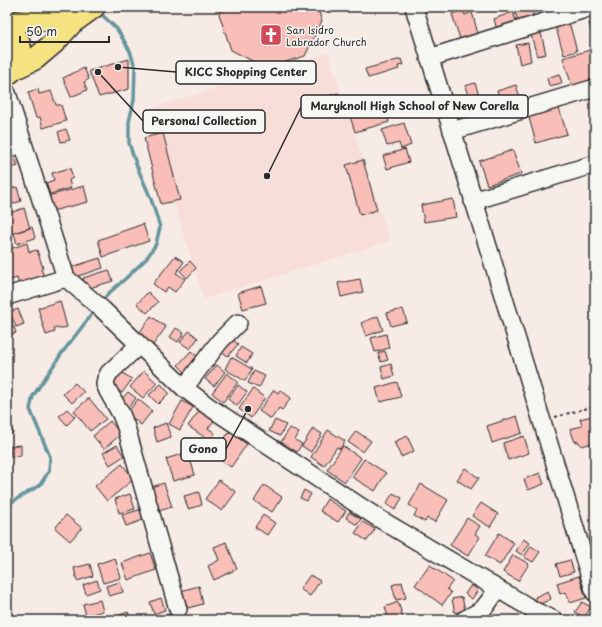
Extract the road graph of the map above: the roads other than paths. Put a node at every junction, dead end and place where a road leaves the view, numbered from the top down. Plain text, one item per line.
1 (414, 7) edge
2 (592, 7) edge
3 (83, 15) edge
4 (7, 24) edge
5 (7, 29) edge
6 (429, 58) junction
7 (10, 72) edge
8 (595, 88) edge
9 (7, 93) edge
10 (452, 131) junction
11 (23, 144) junction
12 (7, 149) edge
13 (595, 164) edge
14 (473, 201) junction
15 (66, 278) junction
16 (7, 296) edge
17 (238, 323) dead end
18 (139, 345) junction
19 (184, 388) junction
20 (498, 589) junction
21 (595, 593) edge
22 (178, 609) dead end
23 (464, 620) edge
24 (554, 620) edge

1 - 6 street
2 - 6 street
3 - 4 main road
3 - 7 main road
5 - 7 main road
6 - 10 street
8 - 10 street
9 - 11 street
10 - 14 street
11 - 12 street
11 - 15 street
13 - 14 street
14 - 21 street
15 - 16 street
15 - 18 street
17 - 19 street
18 - 19 street
18 - 22 street
19 - 20 street
20 - 23 street
20 - 24 street

